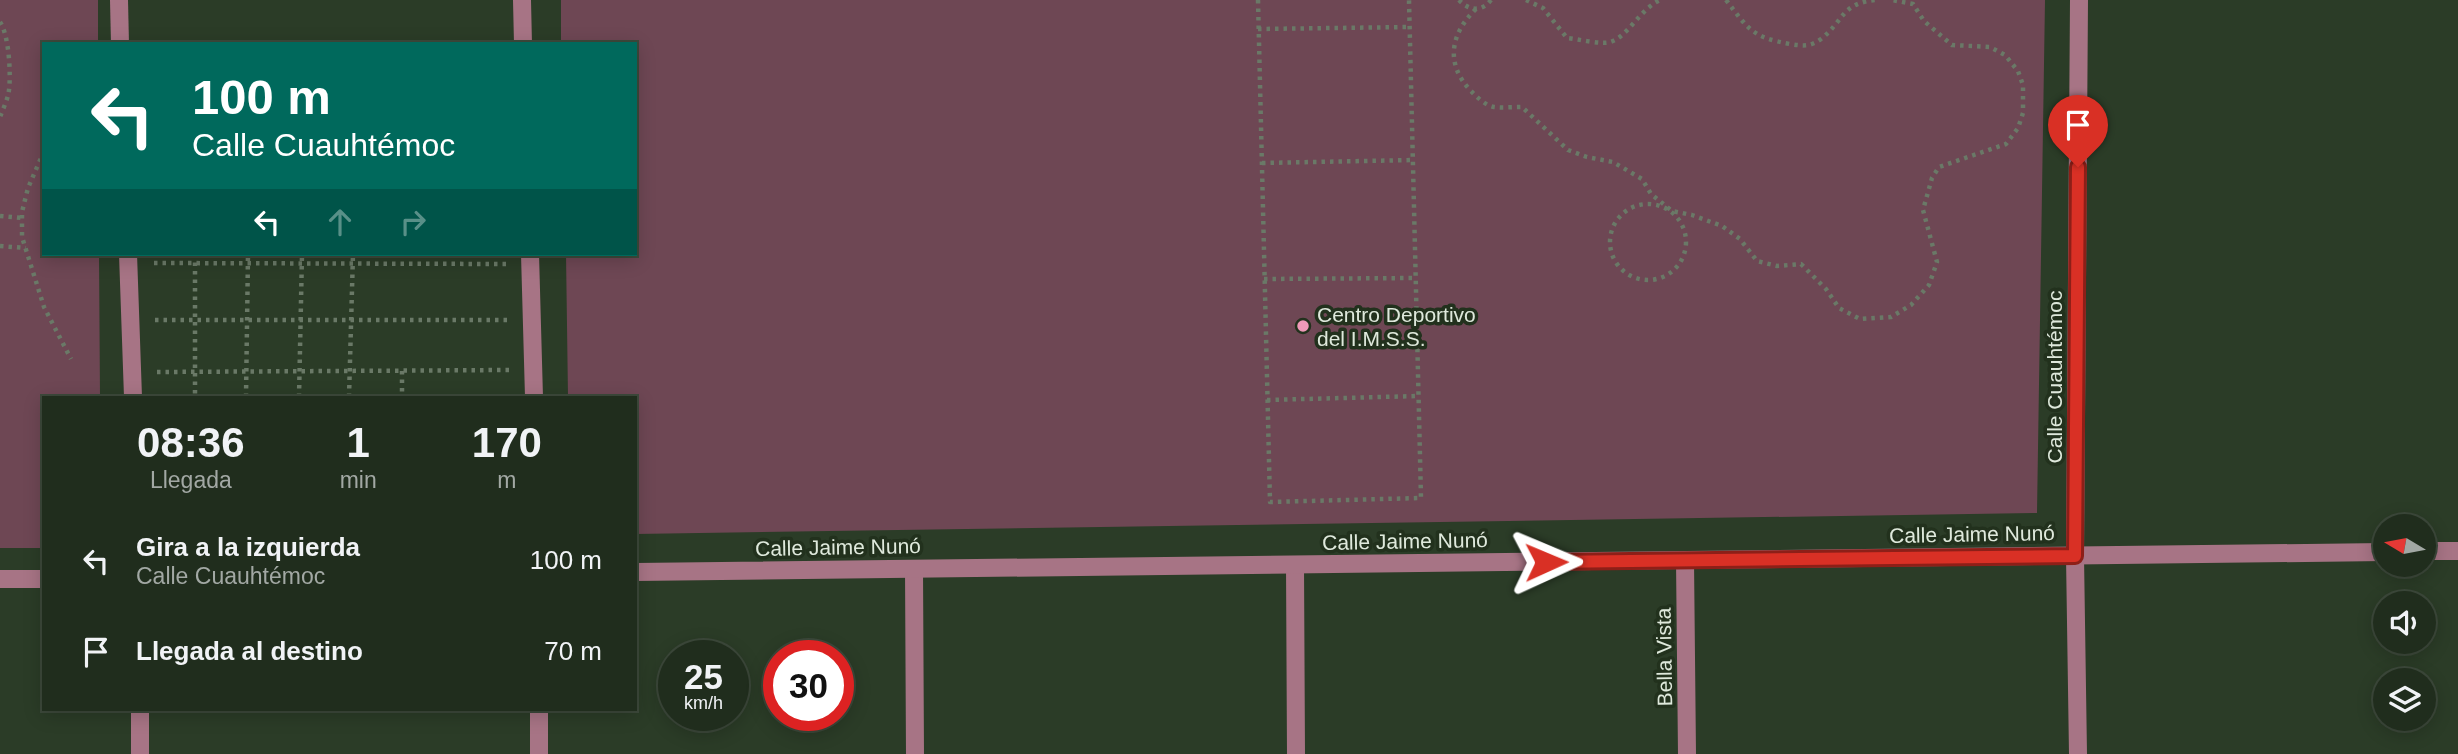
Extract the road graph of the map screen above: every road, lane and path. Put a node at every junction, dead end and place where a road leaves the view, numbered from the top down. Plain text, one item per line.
1 (119, 0) edge
2 (522, 0) edge
3 (1258, 0) edge
4 (1409, 0) edge
5 (1459, 0) edge
6 (1499, 0) edge
7 (1526, 0) edge
8 (1647, 0) edge
9 (1659, 0) edge
10 (1726, 0) edge
11 (1876, 0) edge
12 (1892, 0) edge
13 (2079, 0) edge
14 (1490, 2) edge
15 (1476, 9) junction
16 (0, 22) edge
17 (1409, 27) junction
18 (1258, 29) junction
19 (120, 42) edge
20 (523, 42) edge
21 (0, 117) edge
22 (42, 156) edge
23 (1413, 160) junction
24 (1262, 163) junction
25 (1672, 211) junction
26 (0, 216) edge
27 (22, 218) junction
28 (0, 246) edge
29 (26, 248) junction
30 (195, 256) edge
31 (248, 256) edge
32 (302, 256) edge
33 (353, 256) edge
34 (128, 258) edge
35 (530, 259) edge
36 (195, 263) junction
37 (248, 263) junction
38 (302, 264) junction
39 (352, 264) junction
40 (1415, 278) junction
41 (1264, 279) junction
42 (130, 320) junction
43 (197, 320) junction
44 (247, 320) junction
45 (300, 320) junction
46 (351, 320) junction
47 (532, 320) junction
48 (71, 359) dead end
49 (534, 370) junction
50 (350, 371) junction
51 (402, 371) junction
52 (132, 372) junction
53 (195, 372) junction
54 (247, 372) junction
55 (300, 372) junction
56 (133, 396) edge
57 (195, 396) edge
58 (246, 396) edge
59 (299, 396) edge
60 (349, 396) edge
61 (402, 396) edge
62 (534, 396) edge
63 (1419, 396) junction
64 (1267, 400) junction
65 (2436, 551) edge
66 (2458, 551) edge
67 (2373, 552) edge
68 (2075, 556) junction
69 (1685, 560) junction
70 (1295, 565) junction
71 (914, 569) junction
72 (637, 572) edge
73 (0, 579) edge
74 (42, 579) edge
75 (140, 711) edge
76 (539, 711) edge
77 (141, 754) edge
78 (539, 754) edge
79 (915, 754) edge
80 (1296, 754) edge
81 (1688, 754) edge
82 (2078, 754) edge

1 - 19 street
2 - 20 street
3 - 18 path
4 - 17 path
5 - 15 path
6 - 14 path
7 - 9 path
8 - 9 path
10 - 11 path
12 - 25 path
13 - 68 street, Calle Cuauhtémoc
14 - 15 path
15 - 25 path
16 - 21 path
17 - 18 path
17 - 23 path
18 - 24 path
22 - 27 path
23 - 24 path
23 - 40 path
24 - 41 path
25 - 25 path
26 - 27 path
27 - 29 path
28 - 29 path
29 - 48 path
30 - 36 path
31 - 37 path
32 - 38 path
33 - 39 path
34 - 36 path
34 - 42 street
35 - 39 path
35 - 47 street
36 - 37 path
36 - 43 path
37 - 38 path
37 - 44 path
38 - 39 path
38 - 45 path
39 - 46 path
40 - 41 path
40 - 63 path
41 - 64 path
42 - 43 path
42 - 52 street
43 - 44 path
43 - 53 path
44 - 45 path
44 - 54 path
45 - 46 path
45 - 55 path
46 - 47 path
46 - 50 path
47 - 49 street
49 - 51 path
49 - 62 street
50 - 51 path
50 - 55 path
50 - 60 path
51 - 61 path
52 - 53 path
52 - 56 street
53 - 54 path
53 - 57 path
54 - 55 path
54 - 58 path
55 - 59 path
63 - 64 path
63 - 64 path
65 - 66 street
67 - 68 street, Calle Jaime Nunó
68 - 69 street, Calle Jaime Nunó
68 - 82 street, Calle Cuauhtémoc
69 - 70 street, Calle Jaime Nunó
69 - 81 street, Bella Vista
70 - 71 street, Calle Jaime Nunó
70 - 80 street
71 - 72 street, Calle Jaime Nunó
71 - 79 street
73 - 74 street
75 - 77 street
76 - 78 street

